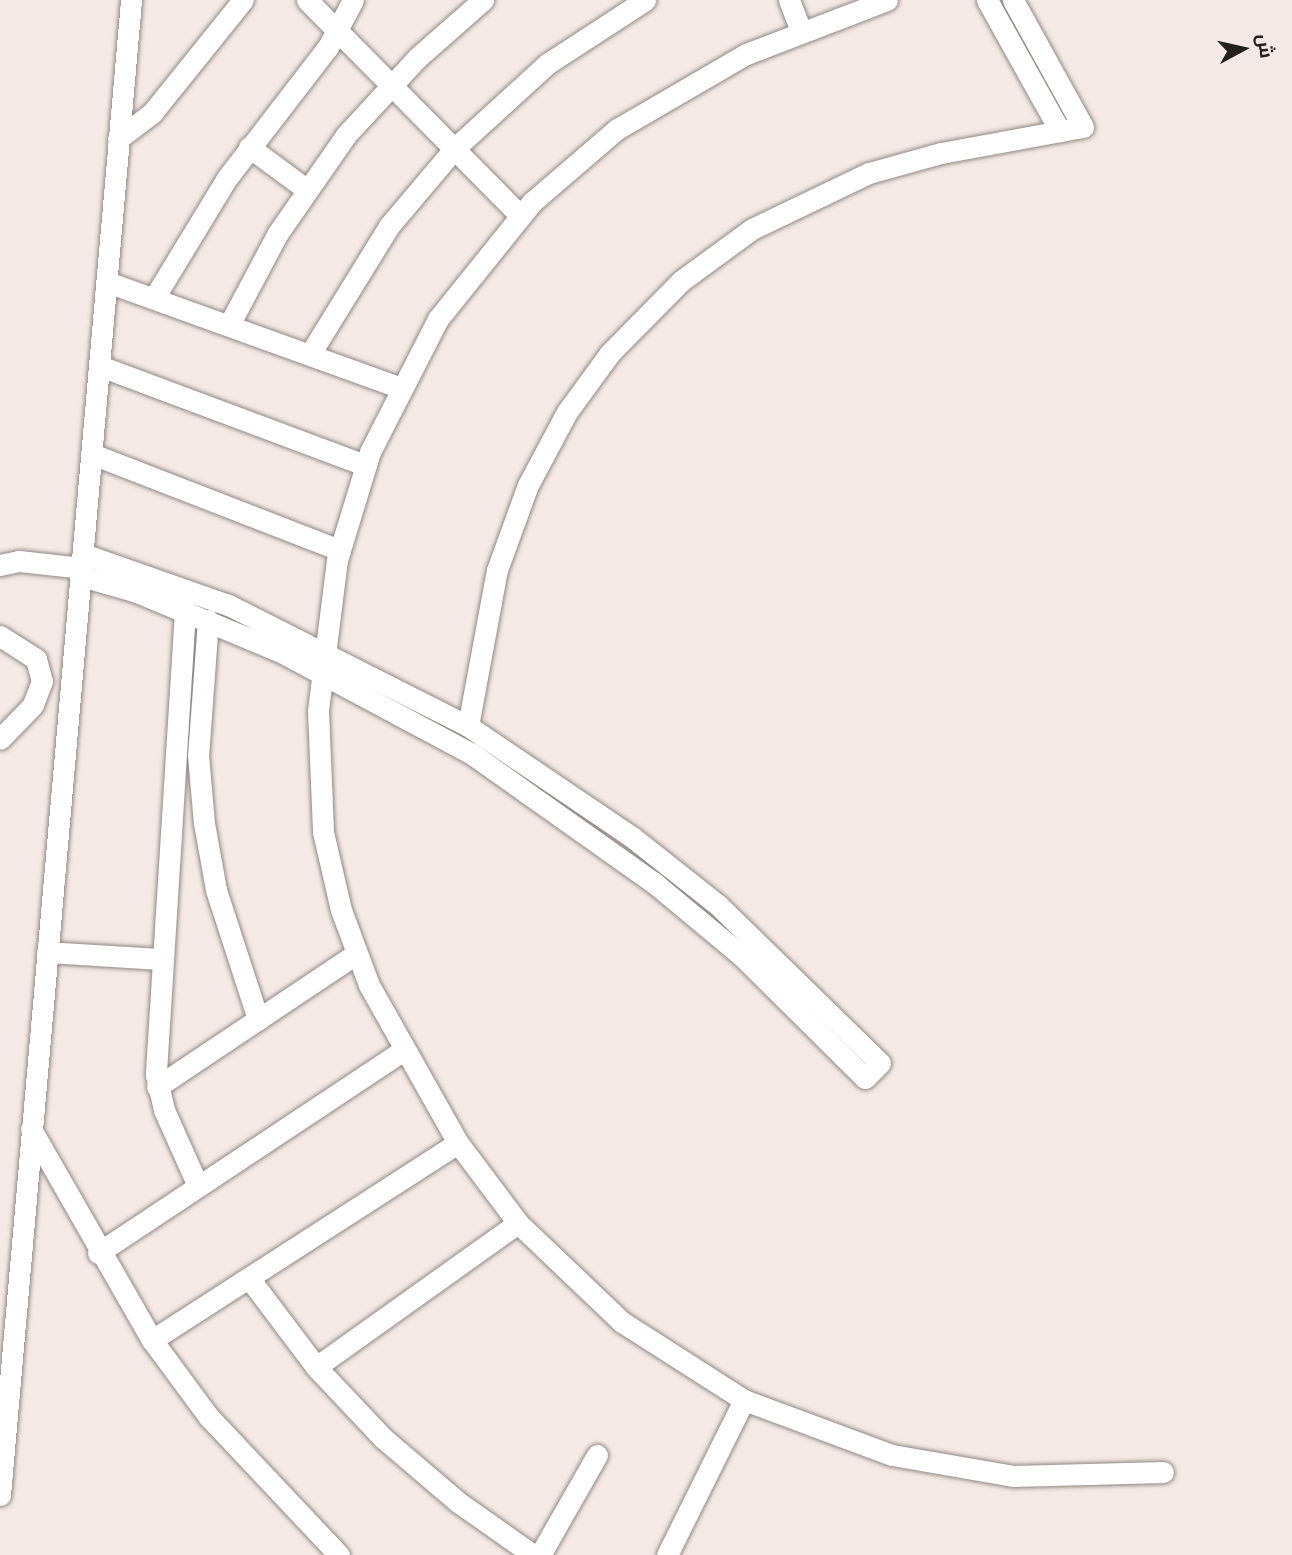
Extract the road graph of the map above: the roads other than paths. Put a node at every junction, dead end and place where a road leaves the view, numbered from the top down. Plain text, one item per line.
1 (131, 0) edge
2 (243, 0) edge
3 (307, 0) edge
4 (354, 0) edge
5 (483, 0) edge
6 (645, 0) edge
7 (789, 0) edge
8 (885, 0) edge
9 (987, 0) edge
10 (1013, 0) edge
11 (336, 30) junction
12 (801, 31) junction
13 (390, 85) junction
14 (1059, 131) junction
15 (118, 139) junction
16 (249, 147) junction
17 (454, 149) junction
18 (306, 189) junction
19 (520, 215) junction
20 (107, 282) junction
21 (154, 298) junction
22 (229, 325) junction
23 (310, 354) junction
24 (100, 366) junction
25 (399, 387) junction
26 (92, 454) junction
27 (365, 464) junction
28 (340, 550) junction
29 (0, 565) edge
30 (82, 566) junction
31 (185, 611) junction
32 (208, 620) junction
33 (0, 636) edge
34 (323, 661) junction
35 (468, 726) junction
36 (0, 739) edge
37 (47, 952) junction
38 (356, 954) junction
39 (162, 959) junction
40 (258, 1019) junction
41 (404, 1050) junction
42 (157, 1087) junction
43 (32, 1129) junction
44 (458, 1143) junction
45 (198, 1186) junction
46 (518, 1223) junction
47 (98, 1253) junction
48 (10, 1269) edge
49 (249, 1278) junction
50 (152, 1340) junction
51 (316, 1367) junction
52 (744, 1400) junction
53 (597, 1455) dead end
54 (1163, 1472) dead end
55 (0, 1494) edge
56 (338, 1555) edge
57 (533, 1555) edge
58 (540, 1555) edge
59 (667, 1555) edge

1 - 15 street
2 - 15 street
3 - 11 street
4 - 11 street
5 - 13 street
6 - 17 street
7 - 12 street
8 - 12 street
9 - 14 street
10 - 14 street
11 - 13 street
11 - 16 street
12 - 19 street
13 - 17 street
13 - 18 street
14 - 35 street
15 - 20 street
16 - 18 street
16 - 21 street
17 - 19 street
17 - 23 street
18 - 22 street
19 - 25 street
20 - 21 street
20 - 24 street
21 - 22 street
22 - 23 street
23 - 25 street
24 - 26 street
24 - 27 street
25 - 27 street
26 - 28 street
26 - 30 street
27 - 28 street
28 - 34 street
29 - 30 street
30 - 31 street
30 - 34 street
30 - 37 street
31 - 32 street
31 - 39 street
32 - 34 street
32 - 40 street
33 - 36 street
34 - 35 street
34 - 35 street
34 - 38 street
37 - 39 street
37 - 43 street
38 - 40 street
38 - 41 street
39 - 42 street
40 - 42 street
41 - 44 street
41 - 45 street
42 - 45 street
43 - 47 street
43 - 48 street
44 - 46 street
44 - 49 street
45 - 47 street
46 - 51 street
46 - 52 street
47 - 50 street
48 - 55 street
49 - 50 street
49 - 51 street
50 - 56 street
51 - 57 street
52 - 54 street
52 - 59 street
53 - 58 street

